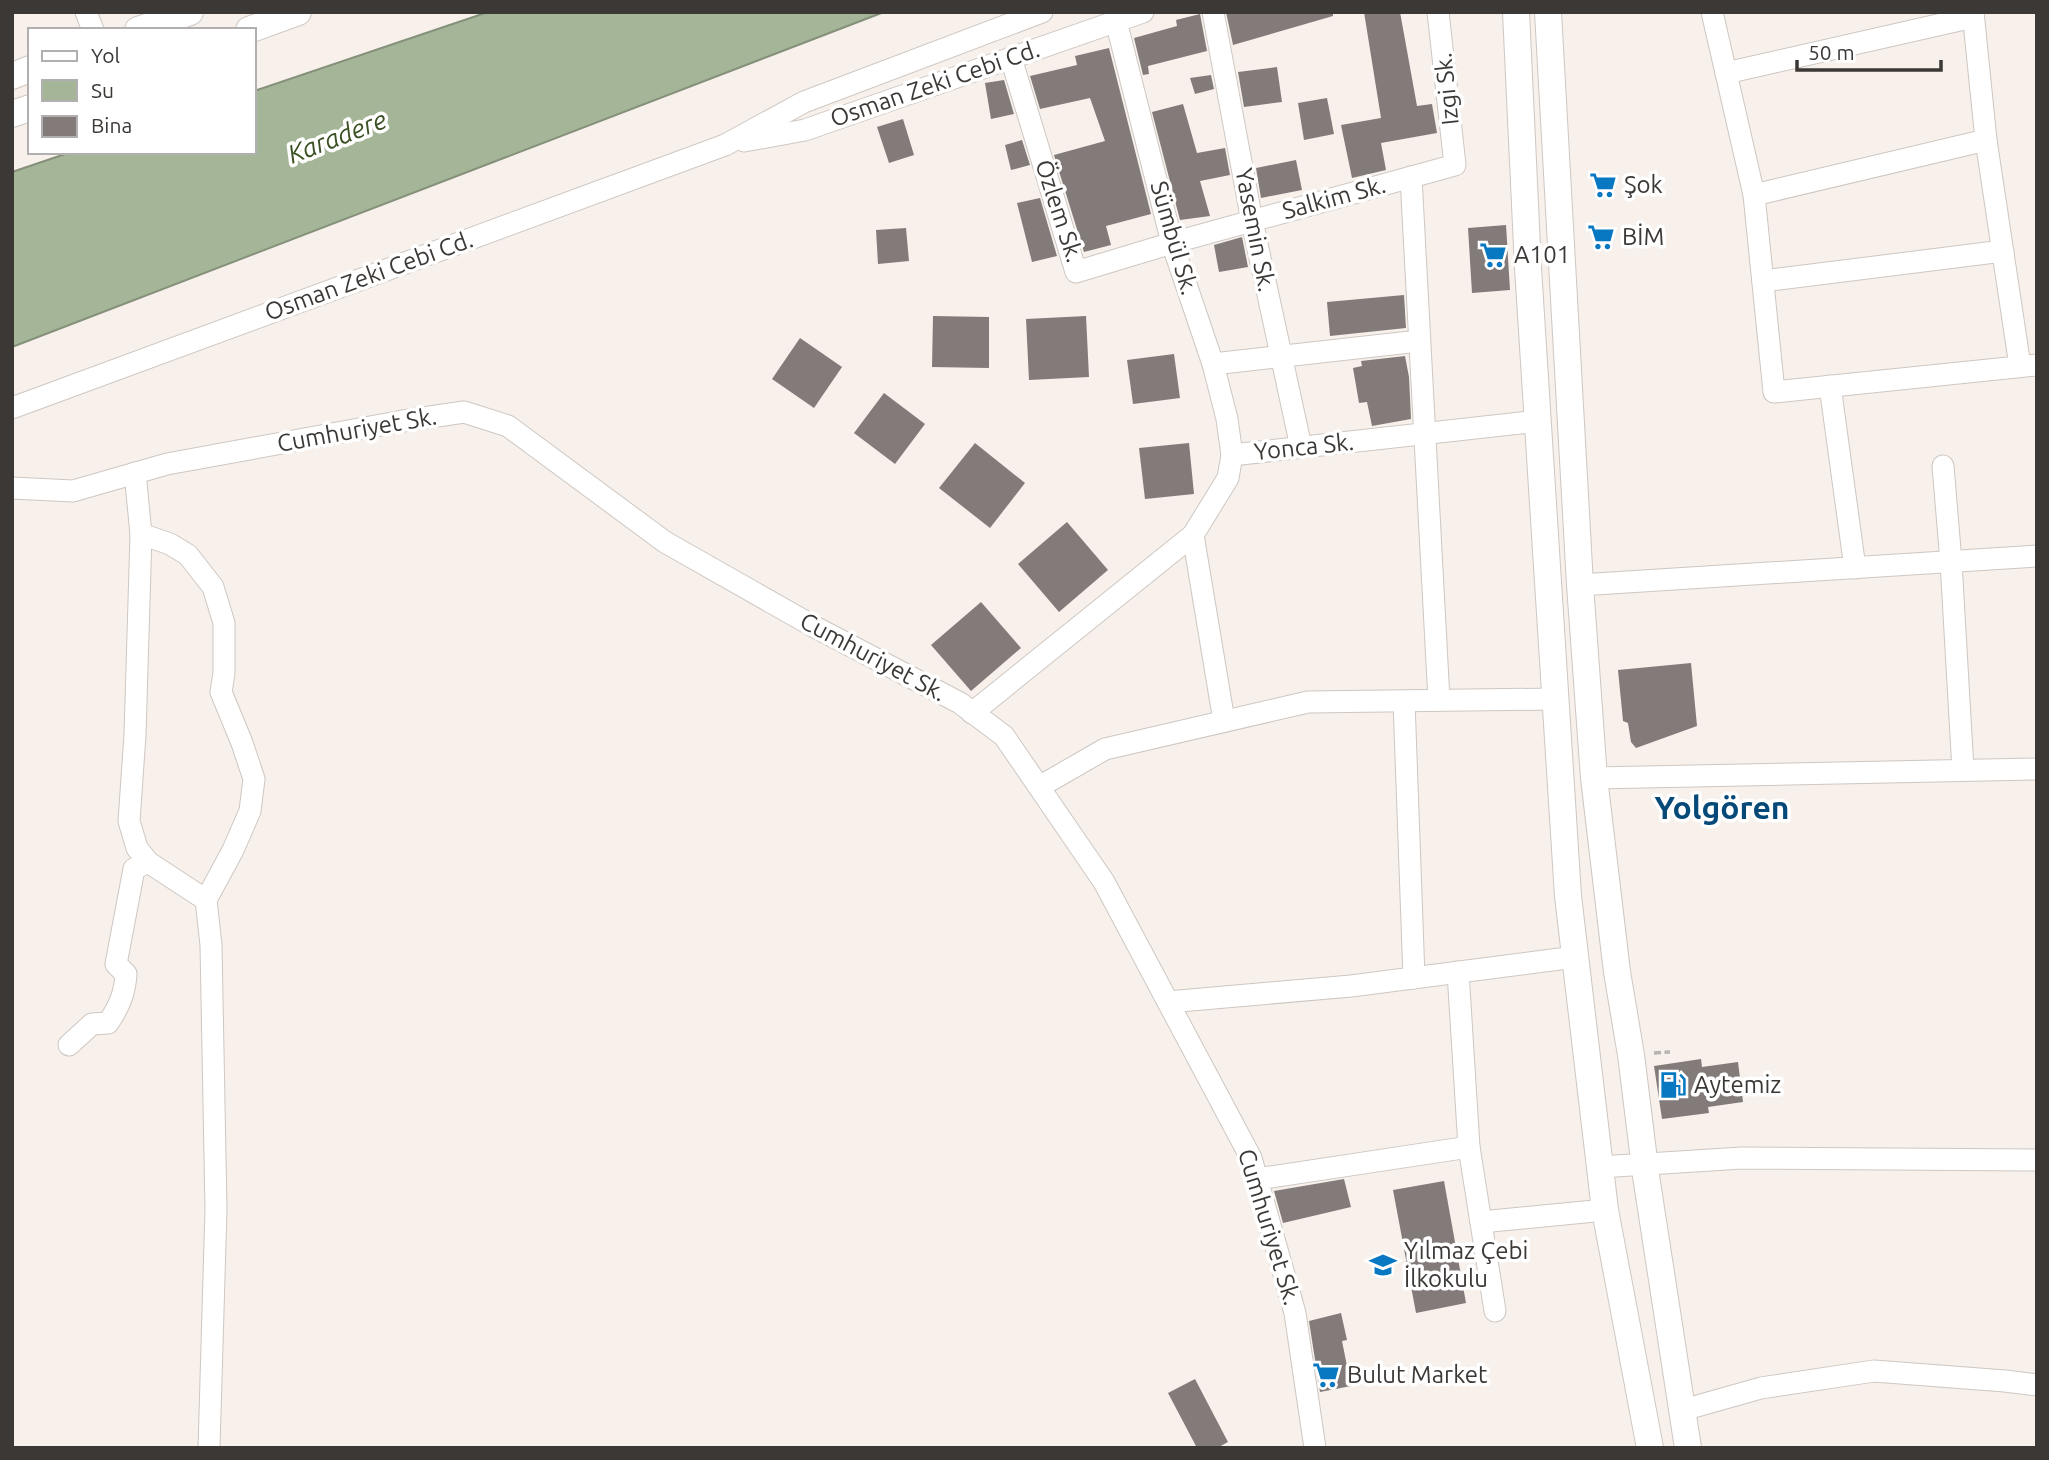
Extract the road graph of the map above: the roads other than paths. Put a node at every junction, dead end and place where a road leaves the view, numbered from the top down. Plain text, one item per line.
1 (190, 12) edge
2 (298, 12) edge
3 (1042, 12) edge
4 (1143, 12) edge
5 (1213, 12) edge
6 (1438, 12) edge
7 (1516, 12) edge
8 (1548, 12) edge
9 (1712, 12) edge
10 (1973, 15) edge
11 (1116, 21) junction
12 (144, 28) edge
13 (254, 28) edge
14 (1011, 58) junction
15 (1726, 73) junction
16 (1986, 140) junction
17 (725, 145) junction
18 (1455, 165) joint
19 (1411, 177) junction
20 (1754, 195) junction
21 (1252, 221) junction
22 (1172, 243) junction
23 (2003, 251) junction
24 (1763, 281) junction
25 (1419, 341) junction
26 (1281, 356) junction
27 (1213, 364) junction
28 (2028, 365) edge
29 (1830, 386) junction
30 (12, 408) edge
31 (1538, 421) junction
32 (1424, 434) junction
33 (1301, 447) junction
34 (1232, 455) junction
35 (1943, 466) dead end
36 (135, 473) junction
37 (12, 488) edge
38 (141, 534) junction
39 (1193, 535) junction
40 (2037, 556) edge
41 (1951, 562) junction
42 (1856, 568) junction
43 (1580, 585) junction
44 (1556, 699) junction
45 (1438, 700) junction
46 (1404, 701) junction
47 (972, 713) junction
48 (1224, 721) junction
49 (2037, 769) edge
50 (1963, 770) junction
51 (1594, 778) junction
52 (1039, 787) junction
53 (148, 862) junction
54 (205, 900) junction
55 (1575, 957) junction
56 (1458, 972) junction
57 (1414, 978) junction
58 (1168, 1002) junction
59 (69, 1045) dead end
60 (1469, 1147) junction
61 (2037, 1160) edge
62 (1644, 1165) junction
63 (1600, 1167) junction
64 (1257, 1179) junction
65 (1605, 1210) junction
66 (1481, 1222) junction
67 (1495, 1311) dead end
68 (2037, 1385) edge
69 (1682, 1410) junction
70 (209, 1448) edge
71 (1315, 1448) edge
72 (1650, 1448) edge
73 (1688, 1448) edge

1 - 12 main road
2 - 13 main road
3 - 17 street, Osman Zeki Cebi Cd.
4 - 11 street, Osman Zeki Cebi Cd.
5 - 21 street, Yasemin Sk.
6 - 18 street, Izgi Sk.
7 - 31 main road
8 - 43 main road
9 - 15 street
10 - 15 street
10 - 16 street
11 - 14 street, Osman Zeki Cebi Cd.
11 - 22 street, Sümbül Sk.
14 - 17 street, Osman Zeki Cebi Cd.
14 - 22 street, Özlem Sk.
15 - 20 street
16 - 20 street
16 - 23 street
17 - 30 street, Osman Zeki Cebi Cd.
18 - 19 street, Salkim Sk.
19 - 21 street, Salkim Sk.
19 - 25 street
20 - 24 street
21 - 22 street, Salkim Sk.
21 - 26 street, Yasemin Sk.
22 - 27 street, Sümbül Sk.
23 - 24 street
23 - 28 street
24 - 29 street
25 - 26 street
25 - 32 street
26 - 27 street
26 - 33 street, Yasemin Sk.
27 - 34 street, Sümbül Sk.
28 - 29 street
29 - 42 street
31 - 32 street, Yonca Sk.
31 - 44 main road
32 - 33 street, Yonca Sk.
32 - 45 street
33 - 34 street, Yonca Sk.
34 - 39 street, Yonca Sk.
35 - 41 street
36 - 37 street, Cumhuriyet Sk.
36 - 38 street
36 - 47 street, Cumhuriyet Sk.
38 - 53 street
38 - 54 street
39 - 47 street, Yonca Sk.
39 - 48 street
40 - 41 street
41 - 42 street
41 - 50 street
42 - 43 street
43 - 51 main road
44 - 45 street
44 - 55 main road
45 - 46 street
46 - 48 street
46 - 57 street
47 - 52 street, Cumhuriyet Sk.
48 - 52 street
49 - 50 street
50 - 51 street
51 - 62 main road
52 - 58 street, Cumhuriyet Sk.
53 - 54 street
53 - 59 street
54 - 70 street
55 - 56 street
55 - 63 main road
56 - 57 street
56 - 60 street
57 - 58 street
58 - 64 street, Cumhuriyet Sk.
60 - 64 street
60 - 66 street
61 - 62 street
62 - 63 street
62 - 69 main road
63 - 65 main road
64 - 71 street, Cumhuriyet Sk.
65 - 66 street
65 - 72 main road
66 - 67 street
68 - 69 street
69 - 73 main road

